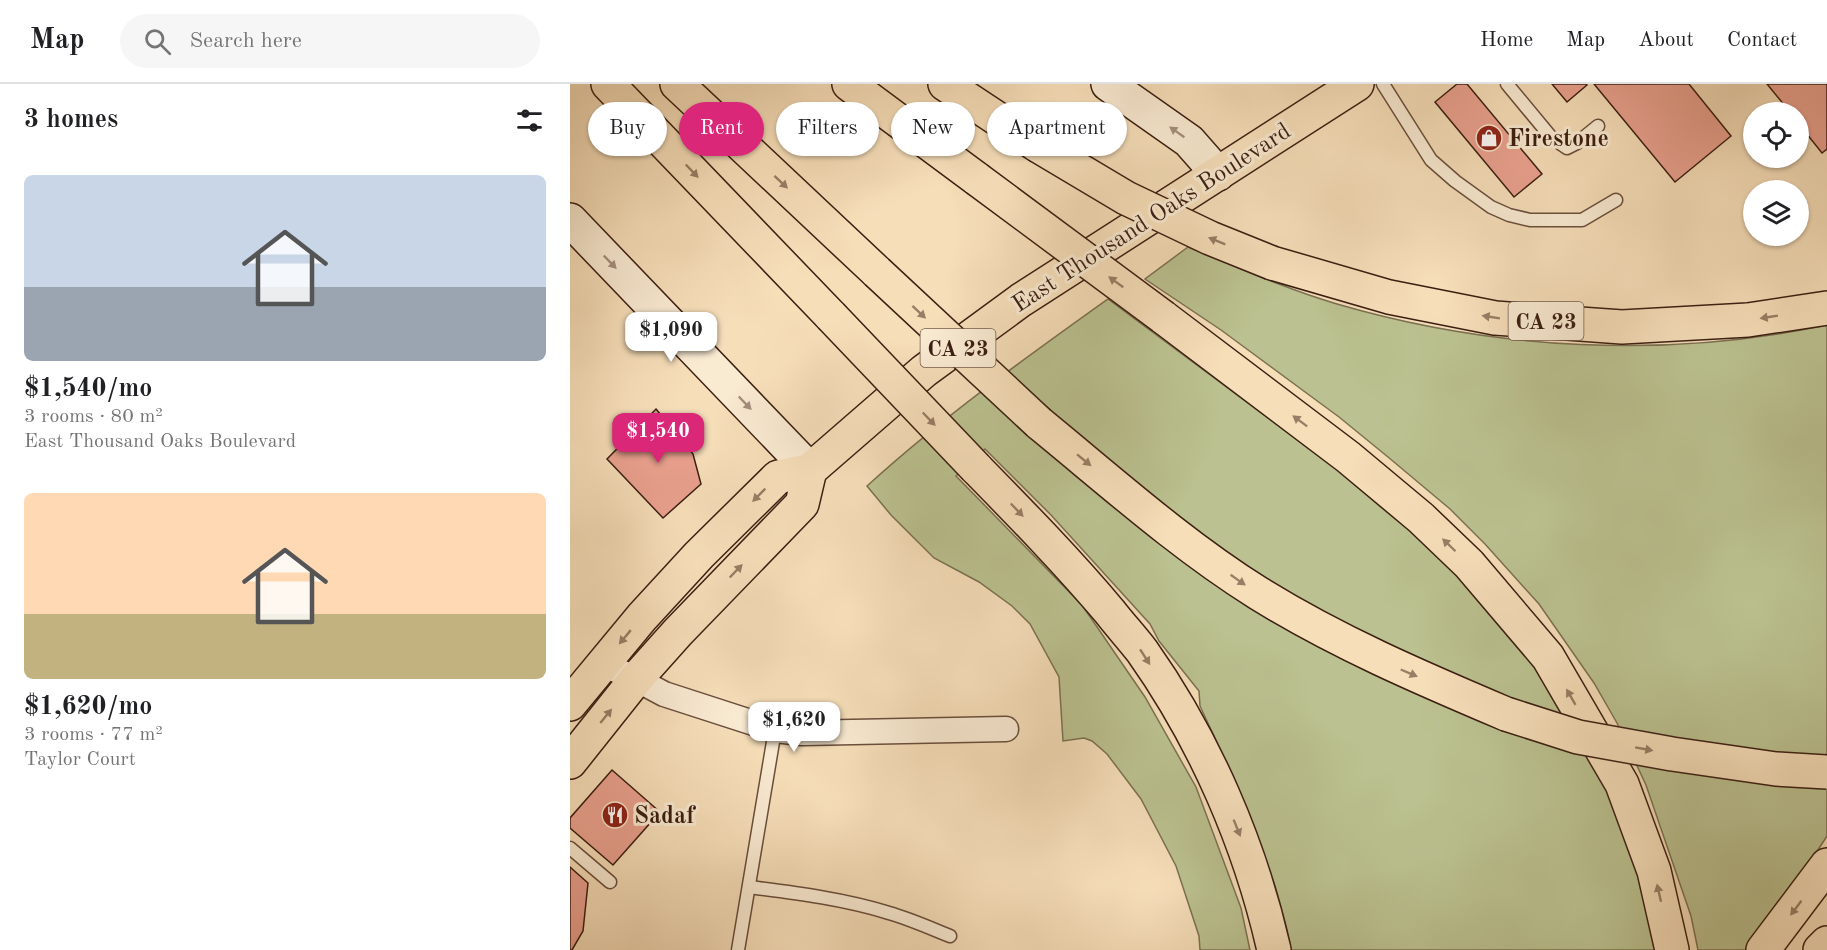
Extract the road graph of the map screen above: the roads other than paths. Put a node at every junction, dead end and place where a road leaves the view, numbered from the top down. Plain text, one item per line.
1 (608, 84) edge
2 (677, 84) edge
3 (849, 84) edge
4 (945, 84) edge
5 (1108, 84) edge
6 (1357, 84) edge
7 (1383, 84) edge
8 (1507, 84) edge
9 (1598, 126) dead end
10 (1218, 174) junction
11 (1616, 200) dead end
12 (570, 220) edge
13 (1827, 308) edge
14 (810, 470) junction
15 (603, 664) junction
16 (636, 679) junction
17 (570, 704) edge
18 (1006, 729) dead end
19 (775, 730) junction
20 (570, 762) edge
21 (1827, 772) edge
22 (570, 848) edge
23 (1827, 865) edge
24 (609, 882) dead end
25 (749, 887) junction
26 (950, 936) dead end
27 (1827, 943) edge
28 (738, 950) edge
29 (1274, 950) edge
30 (1672, 950) edge
31 (1764, 950) edge
32 (1820, 950) edge

1 -> 29 main road, bridge
2 -> 21 main road, CA 23, bridge
30 -> 3 main road, bridge
13 -> 4 main road, CA 23, bridge
10 -> 5 main road
6 - 10 main road, East Thousand Oaks Boulevard
7 - 11 lane
8 - 9 lane
10 - 14 main road, East Thousand Oaks Boulevard
12 -> 14 main road
14 -> 15 main road, East Thousand Oaks Boulevard
16 -> 14 main road
15 - 16 street
15 - 17 main road, East Thousand Oaks Boulevard
16 - 19 street
20 -> 16 main road
18 - 19 street
19 - 25 lane
22 - 24 lane
23 -> 31 main road
25 - 26 lane
25 - 28 lane
27 - 32 main road

